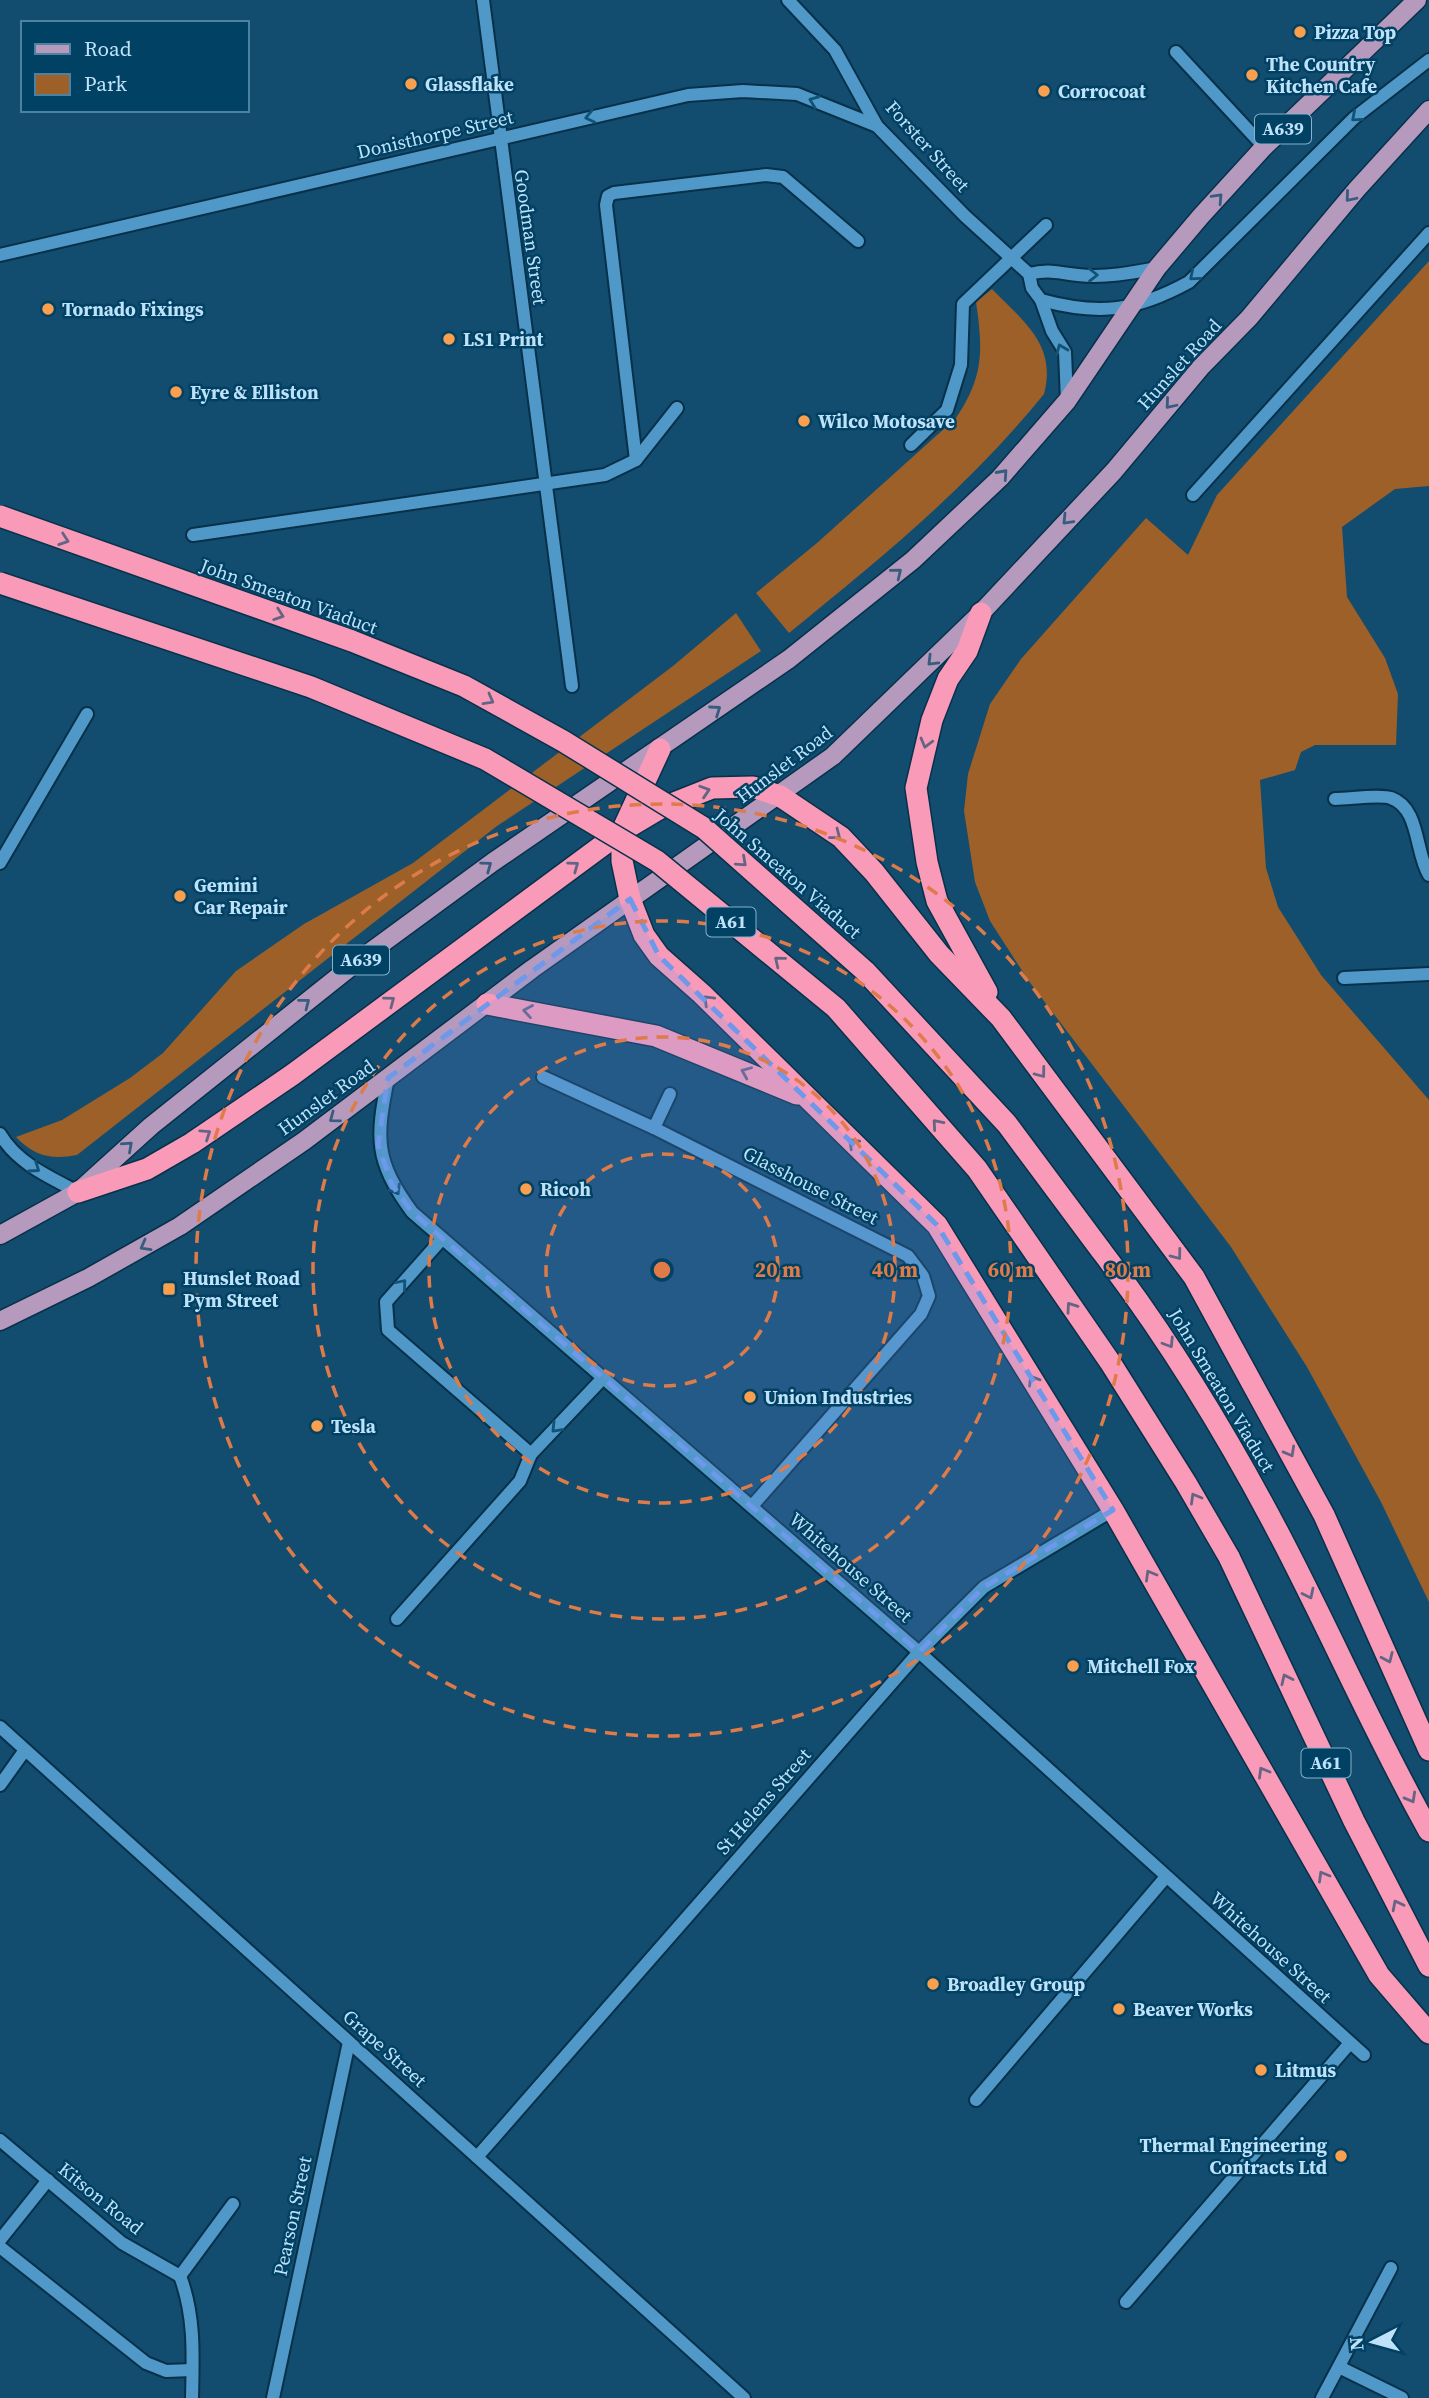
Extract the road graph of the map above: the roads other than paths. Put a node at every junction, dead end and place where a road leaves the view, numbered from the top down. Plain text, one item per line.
1 (483, 0) edge
2 (788, 0) edge
3 (1417, 0) edge
4 (1176, 52) dead end
5 (1429, 60) edge
6 (1429, 110) edge
7 (877, 125) junction
8 (499, 138) junction
9 (1264, 147) junction
10 (1046, 225) dead end
11 (1429, 233) edge
12 (858, 241) dead end
13 (0, 255) edge
14 (1012, 258) junction
15 (1157, 268) junction
16 (1029, 274) junction
17 (1041, 300) junction
18 (1133, 304) junction
19 (1067, 401) junction
20 (677, 408) dead end
21 (911, 445) dead end
22 (636, 460) junction
23 (545, 481) junction
24 (1193, 495) dead end
25 (0, 516) edge
26 (193, 535) dead end
27 (0, 583) edge
28 (981, 613) junction
29 (572, 687) dead end
30 (87, 714) dead end
31 (660, 749) junction
32 (780, 796) junction
33 (1335, 799) dead end
34 (622, 831) junction
35 (0, 863) edge
36 (1429, 876) edge
37 (630, 899) junction
38 (1429, 974) edge
39 (1344, 978) dead end
40 (487, 1004) junction
41 (1001, 1018) junction
42 (388, 1077) junction
43 (543, 1077) dead end
44 (670, 1094) dead end
45 (809, 1099) junction
46 (654, 1128) junction
47 (0, 1134) edge
48 (78, 1192) junction
49 (0, 1235) edge
50 (441, 1240) junction
51 (0, 1321) edge
52 (603, 1378) junction
53 (531, 1454) junction
54 (752, 1506) junction
55 (1113, 1510) junction
56 (397, 1619) dead end
57 (919, 1652) junction
58 (0, 1727) edge
59 (26, 1750) junction
60 (1429, 1750) edge
61 (0, 1785) edge
62 (1429, 1831) edge
63 (1165, 1878) junction
64 (1429, 1966) edge
65 (1429, 2033) edge
66 (349, 2042) junction
67 (1350, 2043) junction
68 (1364, 2055) dead end
69 (976, 2100) dead end
70 (0, 2140) edge
71 (477, 2157) junction
72 (48, 2180) junction
73 (233, 2204) dead end
74 (0, 2240) edge
75 (0, 2247) edge
76 (1391, 2268) dead end
77 (180, 2276) junction
78 (1126, 2302) dead end
79 (1339, 2367) junction
80 (192, 2370) junction
81 (192, 2398) edge
82 (273, 2398) edge
83 (744, 2398) edge
84 (1322, 2398) edge
85 (1402, 2398) edge

1 - 8 street, Goodman Street
2 - 7 street, Forster Street
3 - 9 main road, A639
4 - 9 street
5 -> 18 street
6 -> 28 main road, Hunslet Road
7 -> 8 street, Donisthorpe Street
7 - 14 street, Forster Street
8 - 13 street, Donisthorpe Street
8 - 23 street, Goodman Street
15 -> 9 main road, A639
10 - 14 street
11 - 24 street
12 - 22 street
14 - 16 street, Forster Street
14 - 21 street
16 -> 15 street
15 - 18 main road, A639
16 - 17 street, Forster Street
17 - 18 street
19 -> 17 street, Forster Street
18 - 19 main road, A639
31 -> 19 main road, A639
20 - 22 street
22 - 23 street
23 - 26 street
23 - 29 street, Goodman Street
25 -> 62 highway, John Smeaton Viaduct / A61, bridge
64 -> 27 highway, A61, bridge
28 -> 32 main road, Hunslet Road
28 -> 41 highway
30 - 35 street
31 - 34 highway
48 -> 31 main road, A639
34 -> 32 highway
32 - 37 main road, Hunslet Road
32 -> 41 highway
33 - 36 street
34 - 37 highway
48 -> 34 highway
37 - 40 main road, Hunslet Road
45 -> 37 highway
38 - 39 street
40 - 42 main road, Hunslet Road
45 -> 40 highway
41 -> 60 highway
42 -> 50 street, Whitehouse Street
42 -> 51 main road, Hunslet Road
43 - 46 street, Glasshouse Street
44 - 46 street
55 -> 45 highway
46 - 54 street, Glasshouse Street
47 -> 48 street
48 - 49 main road, A639
50 - 52 street, Whitehouse Street
53 -> 50 street
52 -> 53 street
52 - 54 street, Whitehouse Street
53 - 56 street
54 - 57 street, Whitehouse Street
55 - 57 street, St Helens Street
65 -> 55 highway
57 - 63 street, Whitehouse Street
57 - 71 street, St Helens Street
58 - 59 street, Grape Street
59 - 61 street
59 - 66 street, Grape Street
63 - 67 street, Whitehouse Street
63 - 69 street
66 - 71 street, Grape Street
66 - 82 street, Pearson Street
67 - 68 street, Whitehouse Street
67 - 78 street
70 - 72 street, Kitson Road
71 - 83 street, Grape Street
72 - 74 street
72 - 77 street, Kitson Road
73 - 77 street
75 - 80 street
76 - 79 street
77 - 80 street
79 - 84 street
79 - 85 street
80 - 81 street

